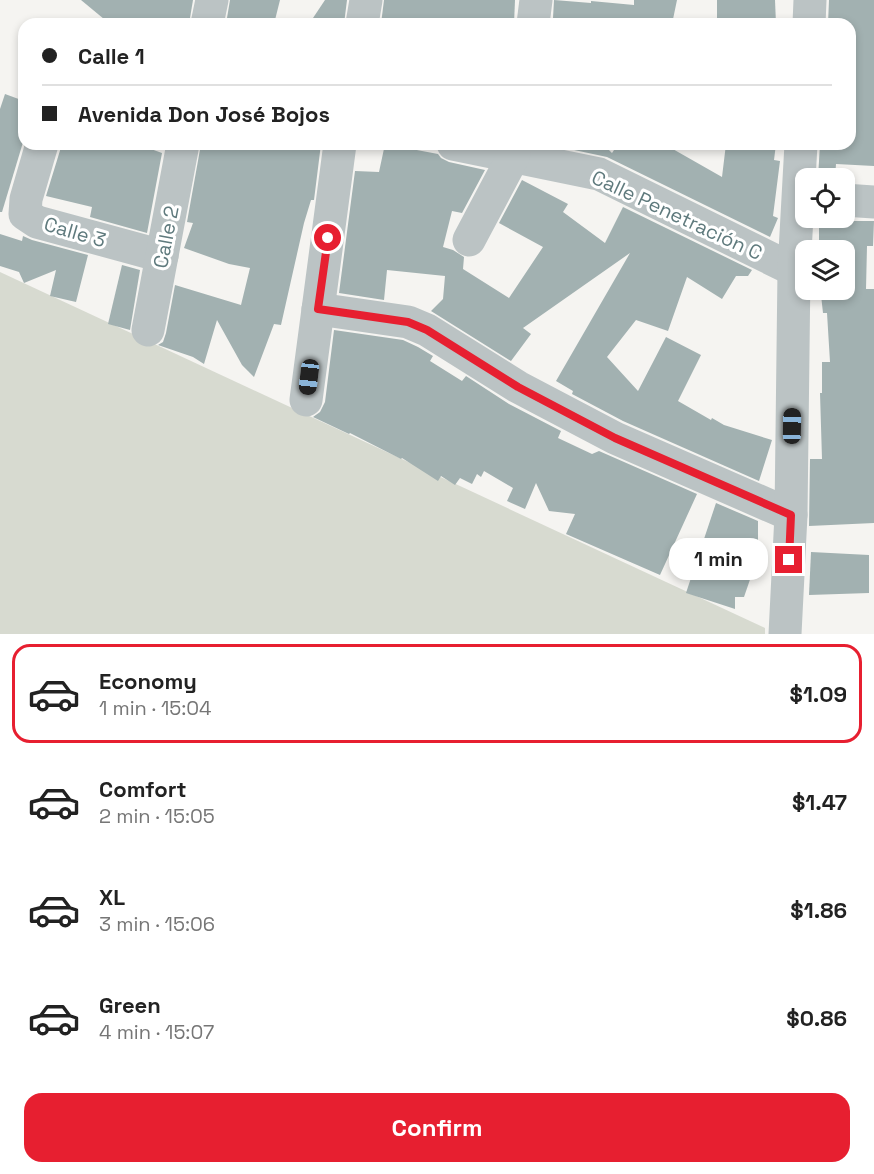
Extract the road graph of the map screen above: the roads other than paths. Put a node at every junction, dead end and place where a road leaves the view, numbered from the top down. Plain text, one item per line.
1 (212, 0) edge
2 (366, 0) edge
3 (536, 0) edge
4 (810, 0) edge
5 (208, 18) edge
6 (363, 18) edge
7 (534, 18) edge
8 (809, 18) edge
9 (40, 150) edge
10 (182, 150) edge
11 (339, 150) edge
12 (514, 150) edge
13 (801, 150) edge
14 (801, 168) edge
15 (855, 201) edge
16 (874, 202) edge
17 (799, 228) edge
18 (469, 240) dead end
19 (162, 256) junction
20 (794, 270) junction
21 (318, 309) junction
22 (148, 330) dead end
23 (306, 400) dead end
24 (791, 515) junction
25 (785, 634) edge

1 - 5 street
2 - 6 street
3 - 7 street
4 - 8 street
9 - 19 street, Calle 3
10 - 19 street, Calle 2
11 - 21 street
12 - 18 street
12 - 20 street, Calle Penetración C
13 - 14 street
15 - 16 street
17 - 20 street
19 - 22 street, Calle 2
20 - 24 street
21 - 23 street
21 - 24 street
24 - 25 street

